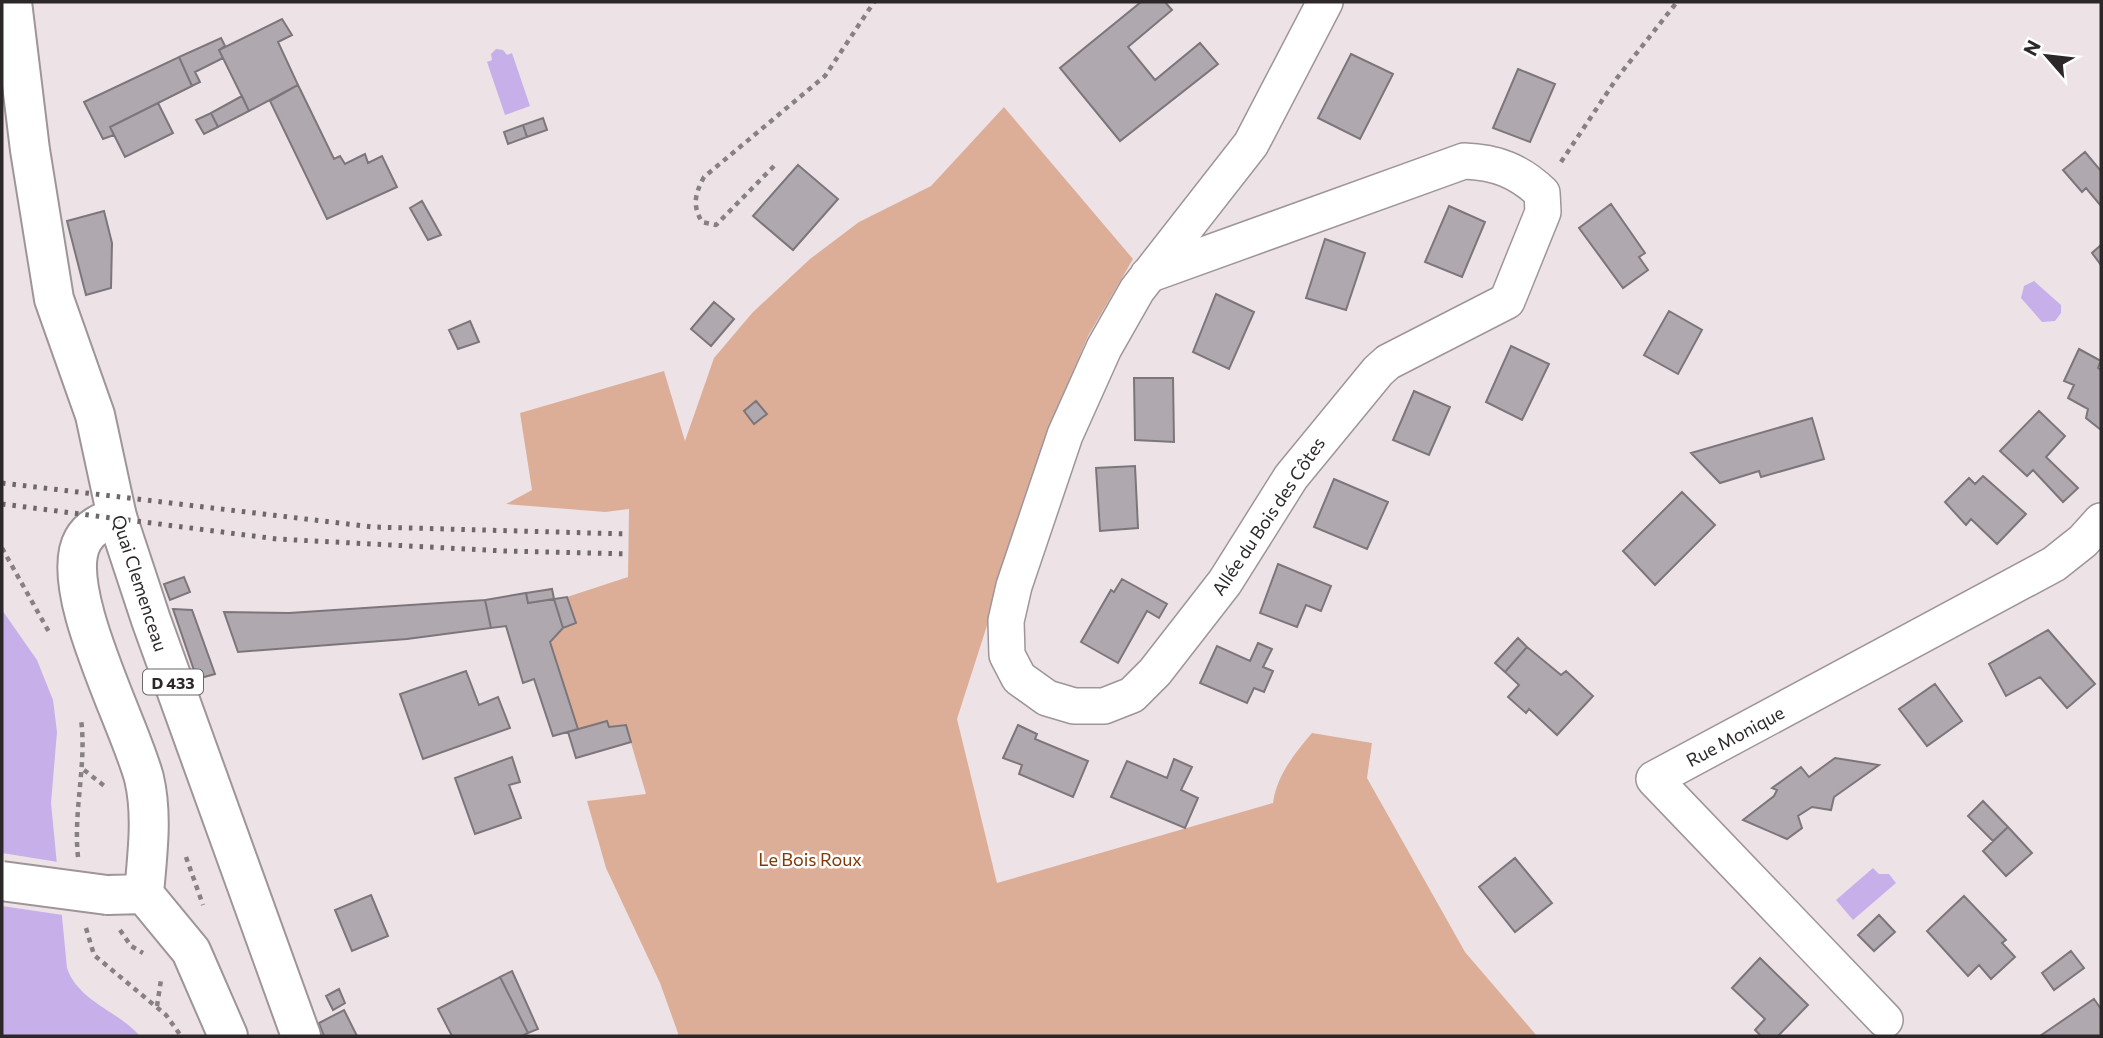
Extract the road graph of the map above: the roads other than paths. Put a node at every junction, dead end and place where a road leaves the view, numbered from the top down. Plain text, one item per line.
1 (12, 2) edge
2 (1325, 2) edge
3 (1149, 275) junction
4 (107, 521) junction
5 (2101, 521) edge
6 (2, 881) edge
7 (112, 902) junction
8 (1885, 1020) dead end
9 (228, 1036) edge
10 (275, 1036) edge
11 (301, 1036) edge

1 - 4 main road, Quai Clemenceau / D 433
2 - 3 street, Allée du Bois des Côtes
3 - 3 street, Allée du Bois des Côtes
4 - 7 main road
4 - 10 main road, Quai Clemenceau / D 433
4 - 11 main road, Quai Clemenceau / D 433
5 - 8 street, Rue Monique
6 - 7 main road, bridge
7 - 9 main road

